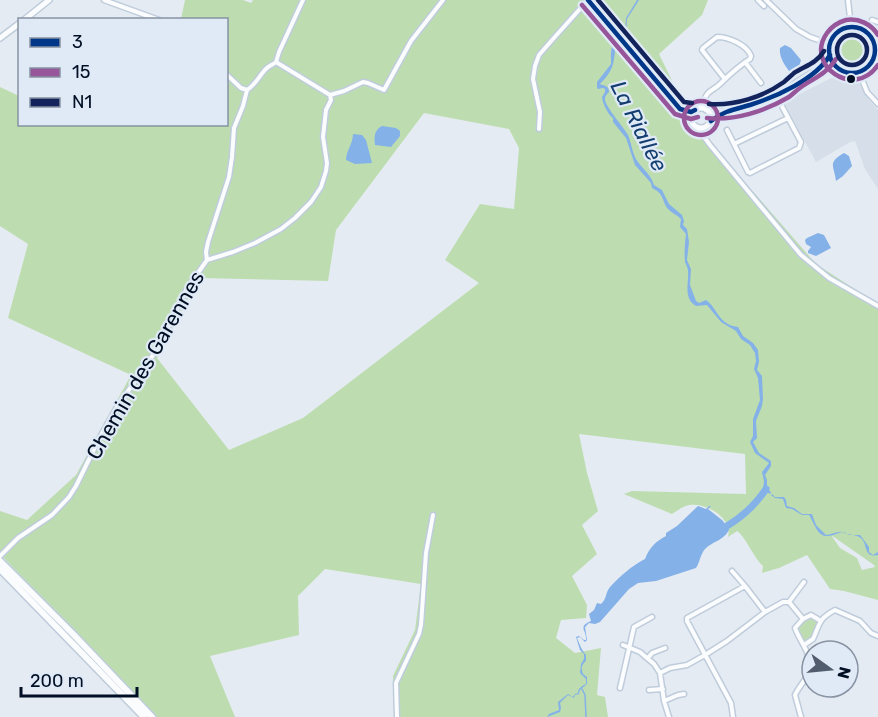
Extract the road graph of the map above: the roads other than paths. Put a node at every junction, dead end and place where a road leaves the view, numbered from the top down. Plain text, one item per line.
1 (49, 0) edge
2 (104, 0) edge
3 (303, 0) edge
4 (443, 0) edge
5 (588, 0) edge
6 (758, 0) edge
7 (766, 0) edge
8 (848, 0) edge
9 (764, 6) dead end
10 (26, 18) edge
11 (154, 18) edge
12 (872, 20) dead end
13 (878, 22) edge
14 (18, 24) edge
15 (851, 27) junction
16 (0, 38) edge
17 (830, 44) junction
18 (877, 54) edge
19 (830, 55) junction
20 (276, 62) junction
21 (746, 62) junction
22 (836, 65) junction
23 (818, 70) junction
24 (859, 72) junction
25 (228, 76) edge
26 (724, 78) junction
27 (761, 83) dead end
28 (247, 90) junction
29 (330, 95) junction
30 (776, 95) junction
31 (878, 104) edge
32 (680, 110) junction
33 (702, 110) junction
34 (723, 112) junction
35 (788, 118) junction
36 (692, 120) junction
37 (711, 121) junction
38 (697, 127) junction
39 (704, 128) junction
40 (539, 129) dead end
41 (727, 130) dead end
42 (705, 138) junction
43 (734, 144) junction
44 (207, 260) junction
45 (878, 306) edge
46 (433, 515) dead end
47 (0, 556) edge
48 (0, 561) edge
49 (0, 569) edge
50 (732, 571) dead end
51 (804, 582) dead end
52 (745, 586) junction
53 (789, 602) junction
54 (765, 612) junction
55 (652, 617) dead end
56 (803, 620) junction
57 (821, 621) junction
58 (878, 636) edge
59 (800, 639) edge
60 (813, 639) edge
61 (623, 645) dead end
62 (629, 647) junction
63 (665, 648) dead end
64 (705, 655) junction
65 (648, 658) junction
66 (660, 673) junction
67 (800, 686) edge
68 (620, 688) dead end
69 (663, 688) junction
70 (649, 690) dead end
71 (684, 694) dead end
72 (664, 701) junction
73 (144, 717) edge
74 (152, 717) edge
75 (397, 717) edge
76 (669, 717) edge
77 (733, 717) edge
78 (801, 717) edge

1 - 10 main road
2 - 11 street
3 - 20 street
4 - 29 street
5 - 32 main road
5 - 40 street
6 - 9 street
7 - 17 street
8 - 15 street
12 - 13 street
14 - 16 main road
15 - 17 main road
15 - 18 main road
17 - 19 main road
18 - 24 main road
19 - 22 main road
19 - 23 main road
20 - 28 street
20 - 29 street
21 - 26 street
21 - 26 street
21 - 27 street
22 - 23 main road
22 - 24 main road
23 - 30 main road
24 - 31 street
25 - 28 street
26 - 33 street
28 - 44 street
29 - 44 street, Chemin des Garennes
30 - 34 main road
30 - 35 street
32 - 33 main road
32 - 36 main road
33 - 34 main road
33 - 36 main road
33 - 37 main road
34 - 37 main road
35 - 43 street
35 - 43 street
36 - 38 main road
37 - 39 main road
38 - 39 main road
38 - 42 street
39 - 42 street
41 - 43 street
42 - 45 street
44 - 47 street, Chemin des Garennes
46 - 75 street
48 - 74 highway
49 - 73 highway
50 - 52 street
51 - 53 street
52 - 54 street
52 - 64 street
53 - 54 street
53 - 56 street
54 - 64 street
55 - 62 street
56 - 57 street
56 - 59 street
57 - 58 street
57 - 60 street
61 - 62 street
62 - 65 street
62 - 68 street
63 - 65 street
64 - 66 street
64 - 77 street
65 - 66 street
66 - 69 street
67 - 78 street
69 - 70 street
69 - 72 street
71 - 72 street
72 - 76 street

